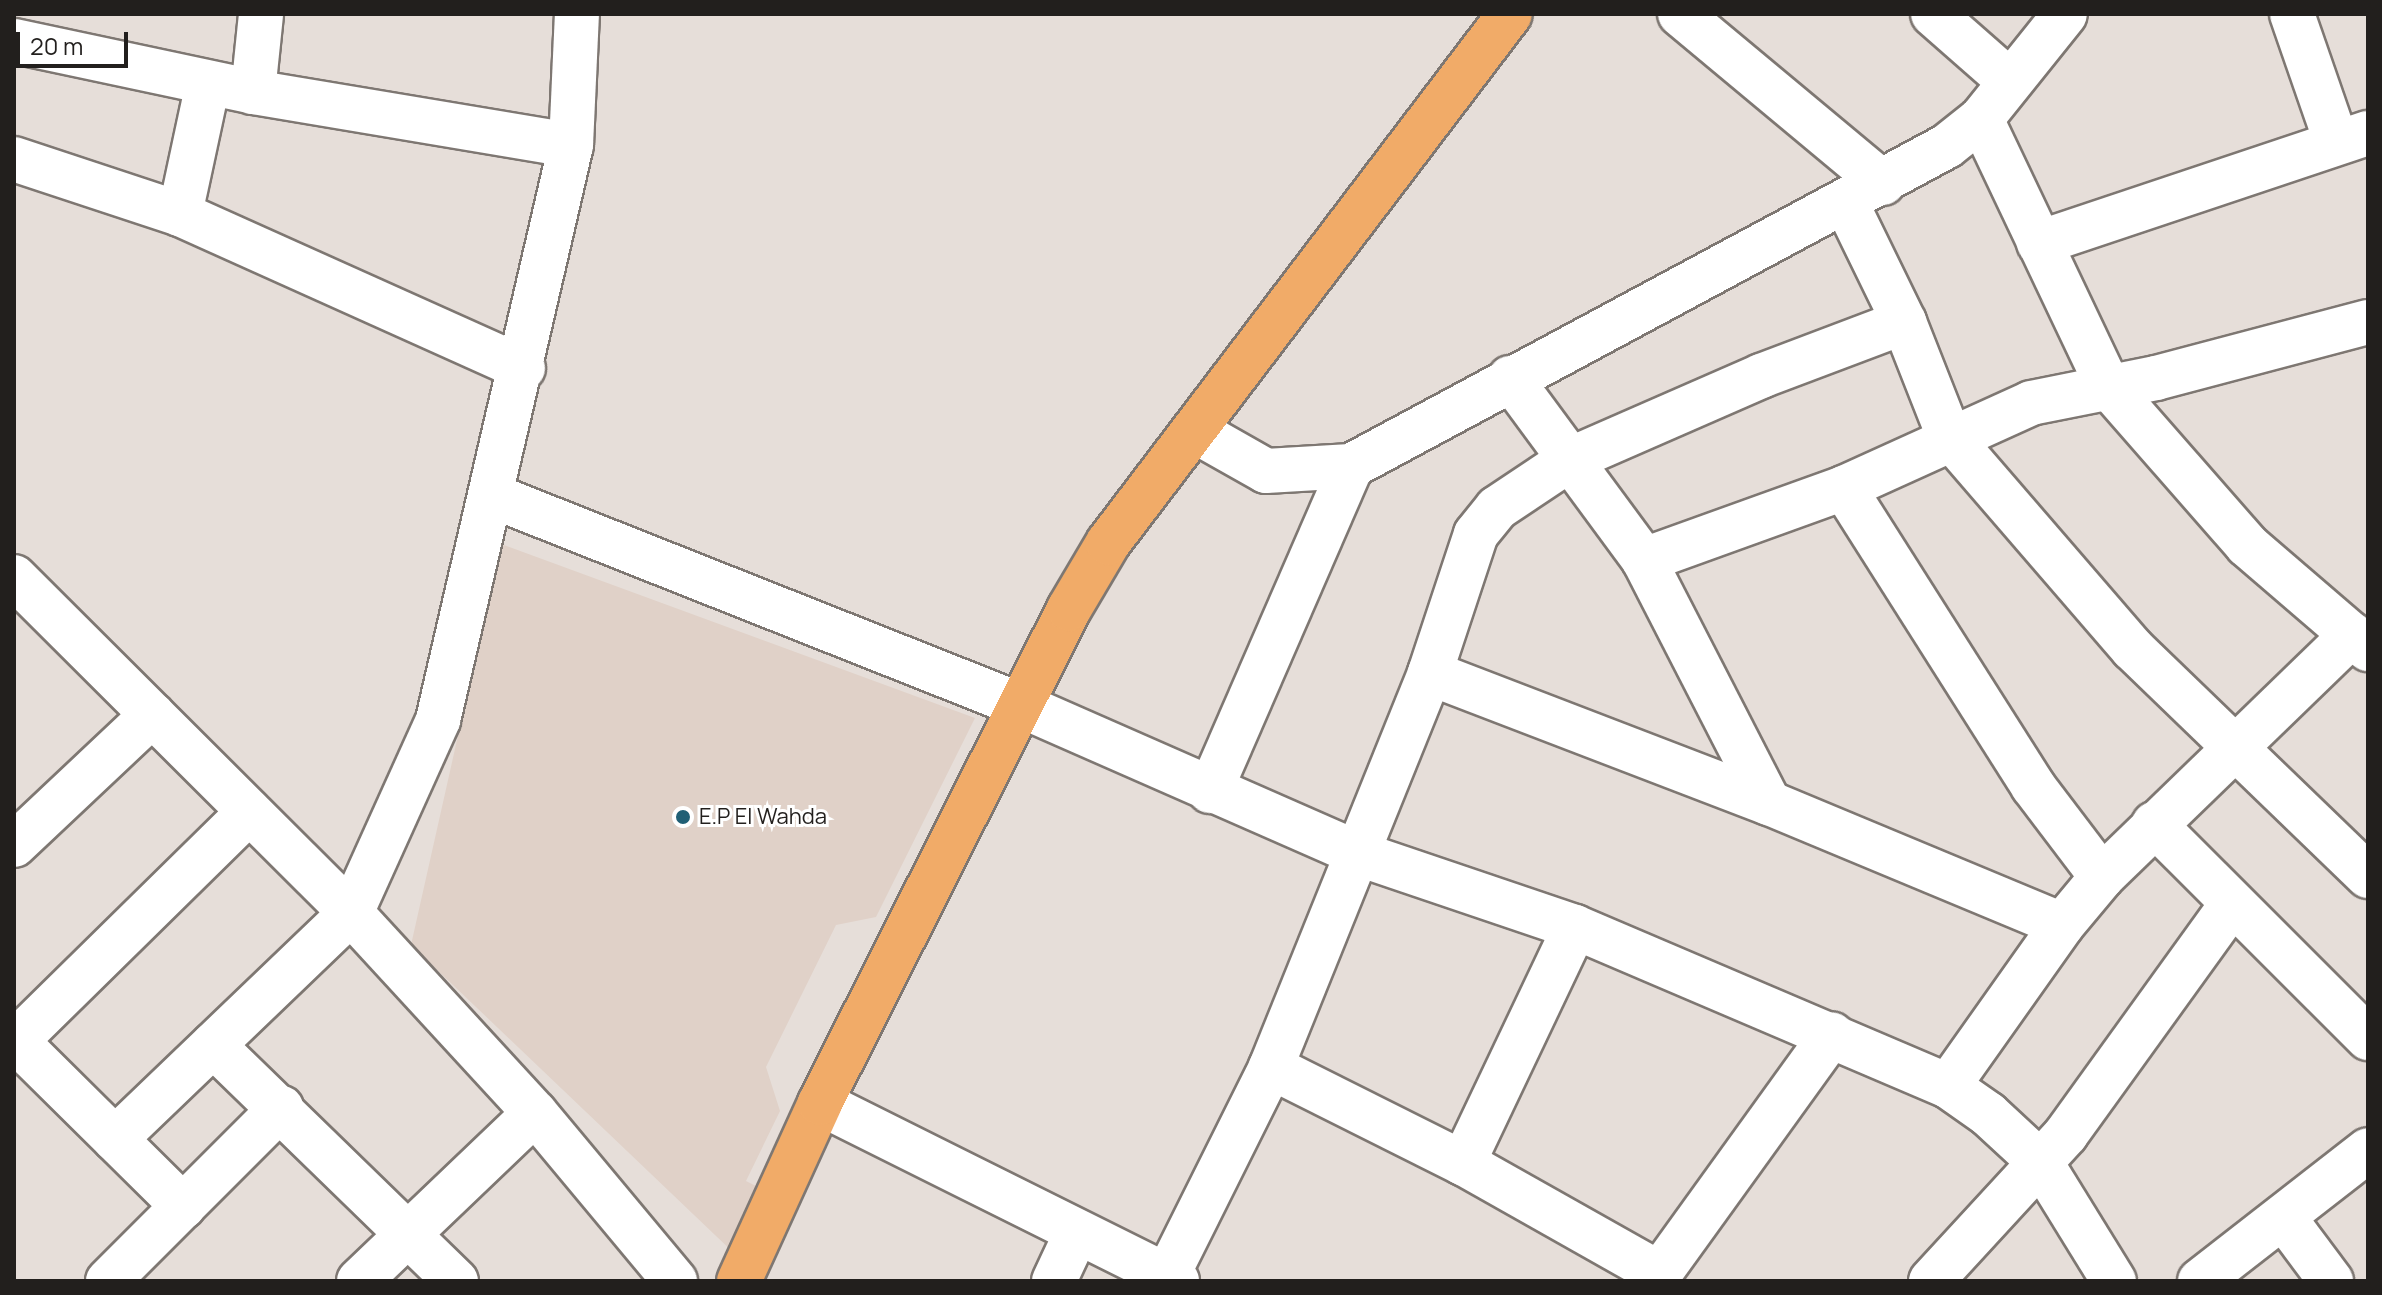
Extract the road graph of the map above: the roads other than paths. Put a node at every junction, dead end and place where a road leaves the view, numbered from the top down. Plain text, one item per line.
1 (261, 14) edge
2 (577, 14) edge
3 (1510, 14) edge
4 (1680, 14) edge
5 (1933, 14) edge
6 (2065, 14) edge
7 (2292, 14) edge
8 (42, 35) edge
9 (2008, 80) junction
10 (208, 83) junction
11 (253, 92) junction
12 (1981, 119) junction
13 (2352, 137) edge
14 (571, 145) junction
15 (14, 159) edge
16 (1883, 183) junction
17 (1846, 203) junction
18 (180, 214) junction
19 (2039, 243) junction
20 (1904, 322) junction
21 (2364, 329) edge
22 (523, 368) junction
23 (1510, 378) junction
24 (2108, 386) junction
25 (1197, 432) junction
26 (1949, 436) junction
27 (1569, 460) junction
28 (1351, 466) junction
29 (1844, 488) junction
30 (493, 496) junction
31 (1644, 560) junction
32 (23, 603) edge
33 (2360, 642) edge
34 (1430, 673) junction
35 (1020, 705) junction
36 (152, 715) junction
37 (2240, 749) junction
38 (1210, 791) junction
39 (1769, 803) junction
40 (249, 812) junction
41 (2154, 824) junction
42 (14, 845) edge
43 (1359, 854) junction
44 (2368, 876) edge
45 (2102, 877) junction
46 (2232, 904) junction
47 (351, 913) junction
48 (2062, 925) junction
49 (1575, 927) junction
50 (1832, 1034) junction
51 (2368, 1038) edge
52 (15, 1040) edge
53 (213, 1045) junction
54 (1271, 1067) junction
55 (1948, 1086) junction
56 (820, 1103) junction
57 (281, 1108) junction
58 (535, 1113) junction
59 (115, 1139) junction
60 (2368, 1150) edge
61 (1463, 1163) junction
62 (2041, 1163) junction
63 (183, 1206) junction
64 (2284, 1218) junction
65 (406, 1234) junction
66 (1076, 1234) junction
67 (1657, 1277) edge
68 (1172, 1278) edge
69 (1936, 1279) edge
70 (108, 1281) edge
71 (359, 1281) edge
72 (456, 1281) edge
73 (675, 1281) edge
74 (739, 1281) edge
75 (1054, 1281) edge
76 (2114, 1281) edge
77 (2200, 1281) edge
78 (2331, 1281) edge

1 - 11 street
2 - 14 street
3 - 25 main road
4 - 16 street
5 - 9 street
6 - 9 street
7 - 13 street
8 - 10 street
9 - 12 street
10 - 11 street
10 - 18 street
11 - 14 street
12 - 16 street
12 - 19 street
13 - 19 street
14 - 22 street
15 - 18 street
16 - 17 street
17 - 20 street
17 - 23 street
18 - 22 street
19 - 24 street
20 - 26 street
20 - 27 street
21 - 24 street
22 - 30 street
23 - 27 street
23 - 28 street
24 - 26 street
24 - 33 street
25 - 28 street
25 - 35 main road
26 - 29 street
26 - 37 street
27 - 31 street
27 - 34 street
28 - 38 street
29 - 31 street
29 - 45 street
30 - 35 street
30 - 47 street
31 - 39 street
32 - 36 street
33 - 37 street
34 - 39 street
34 - 43 street
35 - 38 street
35 - 56 main road
36 - 40 street
36 - 42 street
37 - 41 street
37 - 44 street
38 - 43 street
39 - 48 street
40 - 47 street
40 - 52 street
41 - 45 street
41 - 46 street
43 - 49 street
43 - 54 street
45 - 48 street
46 - 51 street
46 - 62 street
47 - 53 street
47 - 58 street
48 - 55 street
49 - 50 street
49 - 61 street
50 - 55 street
50 - 67 street
52 - 59 street
53 - 57 street
53 - 59 street
54 - 61 street
54 - 68 street
55 - 62 street
56 - 66 street
56 - 74 main road
57 - 63 street
57 - 65 street
58 - 65 street
58 - 73 street
59 - 63 street
60 - 64 street
61 - 67 street
62 - 69 street
62 - 76 street
63 - 70 street
64 - 77 street
64 - 78 street
65 - 71 street
65 - 72 street
66 - 68 street
66 - 75 street

